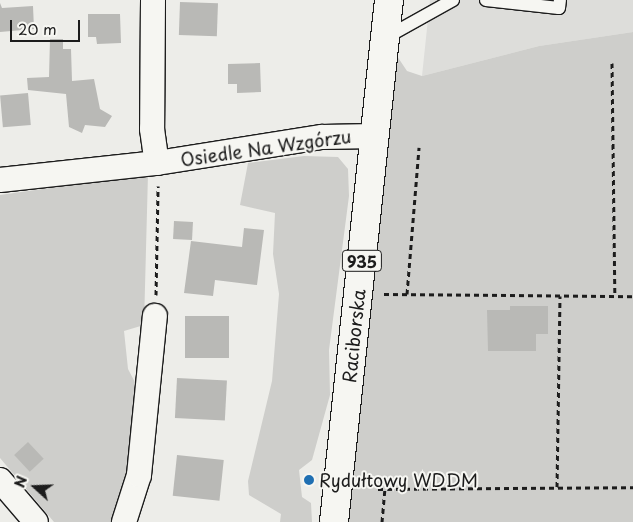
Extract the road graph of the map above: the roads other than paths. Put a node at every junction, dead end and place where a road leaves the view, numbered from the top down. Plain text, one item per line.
1 (153, 0) edge
2 (389, 0) edge
3 (453, 0) edge
4 (486, 0) edge
5 (560, 0) edge
6 (511, 2) edge
7 (385, 38) junction
8 (375, 136) junction
9 (158, 163) junction
10 (0, 180) edge
11 (155, 316) road end
12 (0, 480) edge
13 (36, 522) edge
14 (124, 522) edge
15 (334, 522) edge

1 - 9 street, Osiedle Na Wzgórzu
2 - 7 main road, Raciborska / 935
3 - 7 lane
4 - 6 lane
5 - 6 lane
7 - 8 main road, Raciborska / 935
8 - 9 street, Osiedle Na Wzgórzu
8 - 15 main road, Raciborska / 935
9 - 10 street, Osiedle Na Wzgórzu
11 - 14 street
12 - 13 street

